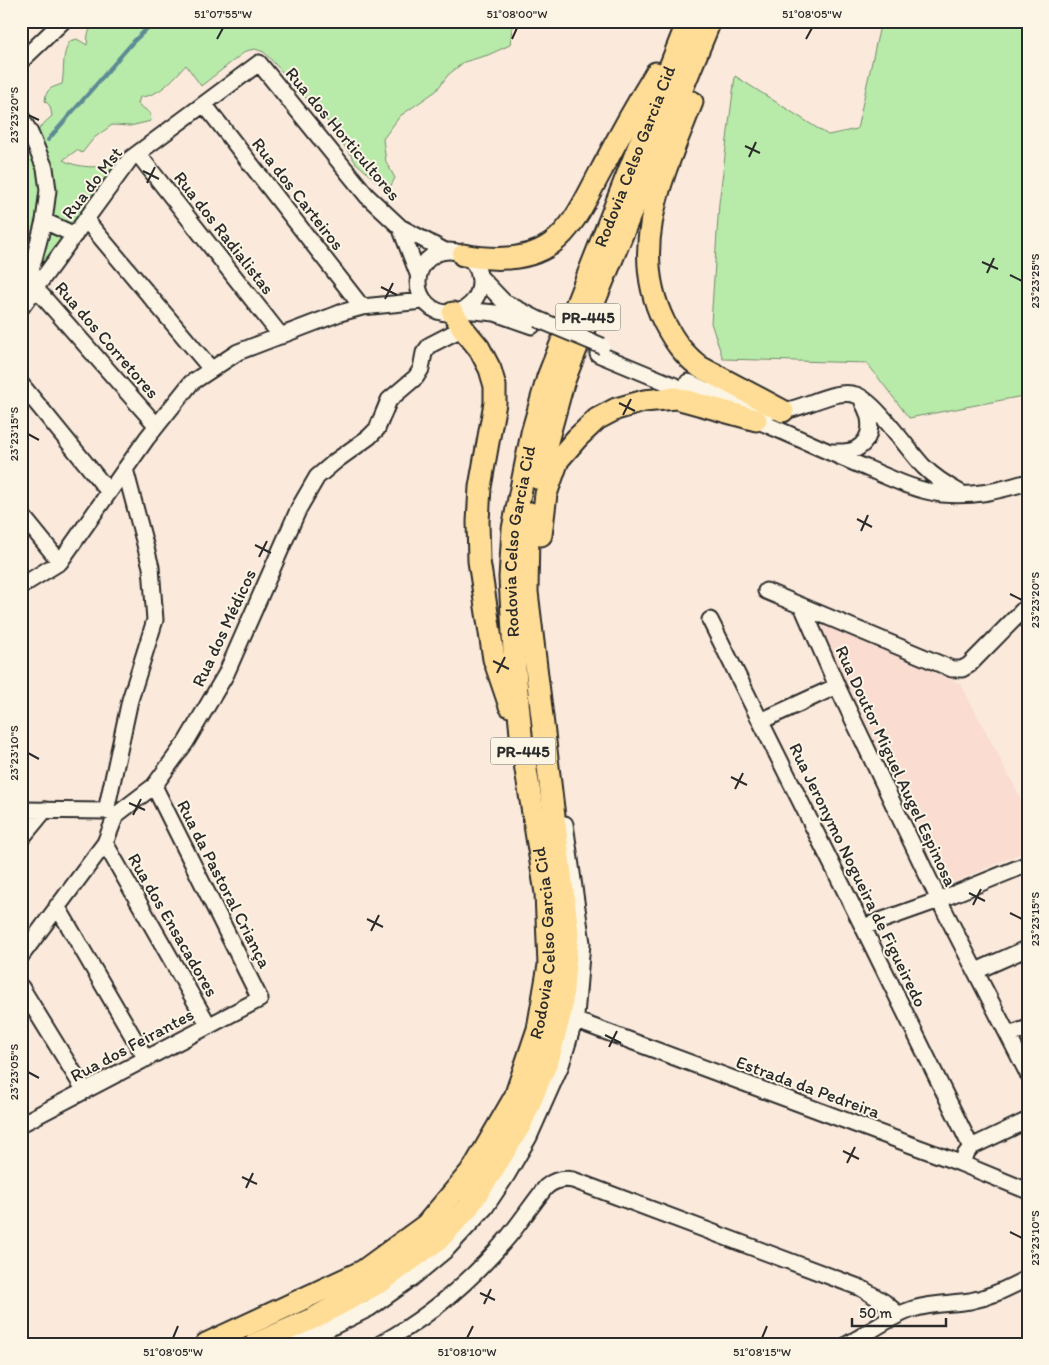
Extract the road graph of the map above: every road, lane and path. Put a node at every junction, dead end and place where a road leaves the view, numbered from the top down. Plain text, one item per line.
1 (63, 21) edge
2 (687, 21) edge
3 (710, 21) edge
4 (721, 21) edge
5 (21, 61) edge
6 (259, 63) joint
7 (204, 104) junction
8 (21, 117) edge
9 (138, 154) junction
10 (86, 220) junction
11 (44, 221) junction
12 (400, 227) junction
13 (75, 235) junction
14 (454, 253) junction
15 (418, 274) junction
16 (479, 276) junction
17 (32, 284) junction
18 (423, 301) junction
19 (362, 307) junction
20 (21, 308) edge
21 (460, 317) junction
22 (536, 323) junction
23 (281, 336) junction
24 (600, 350) junction
25 (211, 369) junction
26 (21, 384) edge
27 (855, 394) junction
28 (783, 411) junction
29 (756, 420) junction
30 (157, 426) junction
31 (830, 452) junction
32 (124, 469) junction
33 (1028, 482) edge
34 (109, 492) junction
35 (963, 494) junction
36 (21, 514) edge
37 (60, 562) junction
38 (21, 586) edge
39 (766, 590) dead end
40 (1028, 605) edge
41 (802, 606) junction
42 (710, 620) dead end
43 (530, 627) junction
44 (837, 686) junction
45 (761, 721) junction
46 (522, 745) junction
47 (154, 786) junction
48 (552, 805) junction
49 (21, 810) edge
50 (45, 810) junction
51 (111, 813) junction
52 (21, 839) edge
53 (105, 843) junction
54 (1028, 864) edge
55 (939, 900) junction
56 (57, 906) junction
57 (863, 927) junction
58 (1028, 948) edge
59 (21, 956) edge
60 (976, 971) junction
61 (21, 986) edge
62 (260, 999) joint
63 (575, 1021) junction
64 (209, 1026) junction
65 (1028, 1028) edge
66 (1009, 1035) junction
67 (146, 1058) junction
68 (1028, 1074) edge
69 (85, 1091) junction
70 (1028, 1120) edge
71 (22, 1123) edge
72 (970, 1147) junction
73 (960, 1163) junction
74 (1028, 1191) edge
75 (1028, 1278) edge
76 (898, 1314) junction
77 (206, 1344) edge
78 (256, 1344) edge
79 (294, 1344) edge
80 (380, 1344) edge
81 (848, 1344) edge

1 - 5 street
2 - 14 highway
2 - 46 highway, Rodovia Celso Garcia Cid / PR-445
3 - 43 highway, Rodovia Celso Garcia Cid / PR-445
4 - 28 highway
6 - 7 street, Rua do Mst
6 - 12 street, Rua dos Horticultores
7 - 9 street, Rua do Mst
7 - 19 street, Rua dos Carteiros
8 - 11 street
9 - 10 street, Rua do Mst
9 - 23 street, Rua dos Radialistas
10 - 13 street, Rua do Mst
10 - 25 street
11 - 13 street
11 - 17 street
12 - 14 street, Rua dos Horticultores
12 - 15 street, Rua dos Horticultores
13 - 17 street, Rua do Mst
14 - 15 street
14 - 16 street
15 - 18 street
16 - 21 street
16 - 22 street
17 - 20 street, Rua do Mst
17 - 30 street, Rua dos Corretores
18 - 19 street
18 - 21 street
19 - 23 street
21 - 22 street
21 - 46 highway
21 - 47 street, Rua dos Médicos
22 - 24 street
23 - 25 street
24 - 28 street
24 - 29 street
25 - 30 street
26 - 34 street
27 - 28 street
27 - 31 street
27 - 35 street
29 - 31 street
29 - 43 highway
30 - 32 street
31 - 35 street
32 - 34 street
32 - 51 street
33 - 35 street
34 - 37 street
36 - 37 street
37 - 38 street
39 - 41 street
40 - 41 street
41 - 44 street, Rua Doutor Miguel Augel Espinosa
42 - 45 street, Rua Jeronymo Nogueira de Figueiredo
43 - 48 highway, Rodovia Celso Garcia Cid / PR-445
44 - 45 street
44 - 55 street, Rua Doutor Miguel Augel Espinosa
45 - 57 street, Rua Jeronymo Nogueira de Figueiredo
46 - 77 highway, Rodovia Celso Garcia Cid / PR-445
47 - 51 street, Rua dos Médicos
47 - 62 street, Rua da Pastoral Criança
48 - 63 street
48 - 78 highway, Rodovia Celso Garcia Cid / PR-445
49 - 50 street
50 - 51 street
50 - 52 street
51 - 53 street
53 - 56 street
53 - 64 street, Rua dos Ensacadores
54 - 55 street
55 - 57 street
55 - 60 street, Rua Doutor Miguel Augel Espinosa
56 - 59 street
56 - 67 street
57 - 72 street, Rua Jeronymo Nogueira de Figueiredo
58 - 60 street
60 - 66 street, Rua Doutor Miguel Augel Espinosa
61 - 69 street
62 - 64 street, Rua dos Feirantes
63 - 73 street, Estrada da Pedreira
63 - 79 street
64 - 67 street, Rua dos Feirantes
65 - 66 street
66 - 68 street, Rua Doutor Miguel Augel Espinosa
67 - 69 street, Rua dos Feirantes
69 - 71 street, Rua dos Feirantes
70 - 72 street
72 - 73 street
73 - 74 street, Estrada da Pedreira
75 - 76 street
76 - 80 street
76 - 81 street

